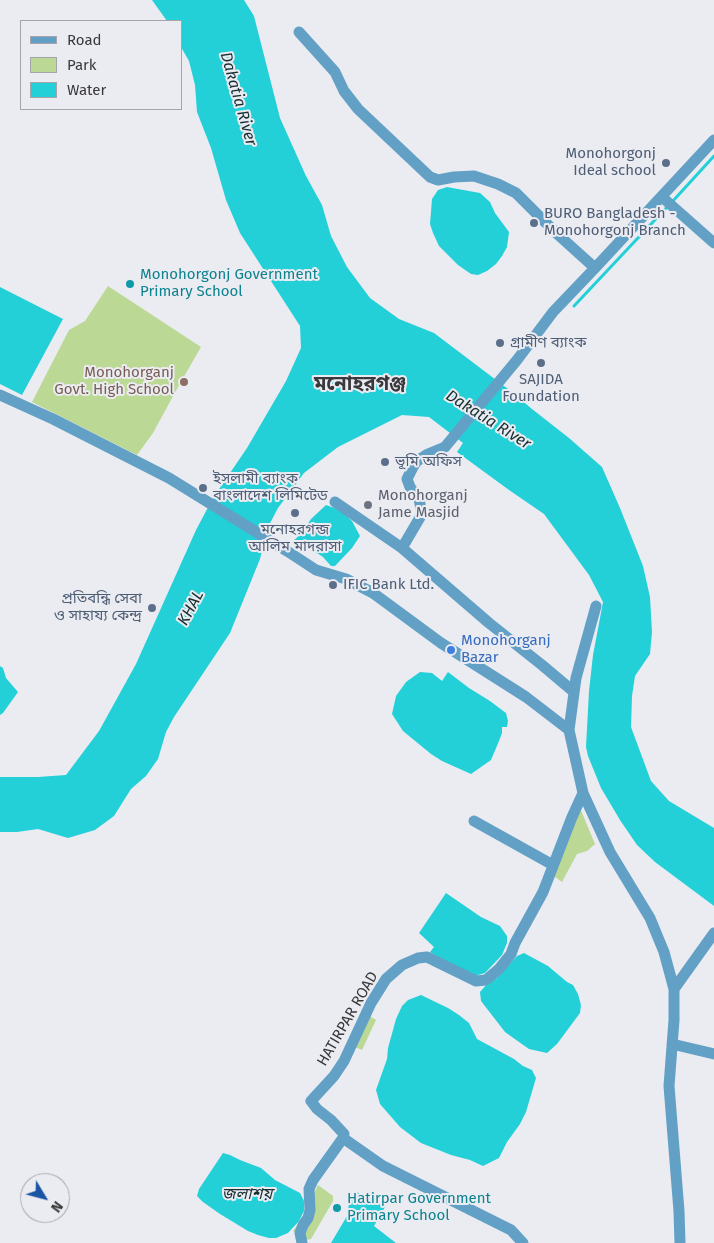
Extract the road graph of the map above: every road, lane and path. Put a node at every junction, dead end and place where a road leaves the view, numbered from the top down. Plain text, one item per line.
1 (299, 32) dead end
2 (714, 140) edge
3 (664, 199) junction
4 (714, 243) edge
5 (595, 268) junction
6 (0, 396) edge
7 (335, 502) dead end
8 (402, 548) junction
9 (596, 606) dead end
10 (574, 692) junction
11 (569, 730) junction
12 (583, 793) junction
13 (474, 821) dead end
14 (553, 865) junction
15 (714, 933) edge
16 (674, 989) junction
17 (672, 1044) junction
18 (714, 1054) edge
19 (343, 1138) junction
20 (302, 1243) edge
21 (523, 1243) edge
22 (680, 1243) edge

1 - 5 street
2 - 3 street
3 - 4 street
3 - 5 street
5 - 8 street
6 - 11 street
7 - 8 street
8 - 10 street
9 - 10 street
10 - 11 street
11 - 12 street
12 - 14 street, HATIRPAR ROAD
12 - 16 street
13 - 14 street
14 - 19 street, HATIRPAR ROAD
15 - 16 street
16 - 17 street
17 - 18 street
17 - 22 street
19 - 20 street
19 - 21 street

